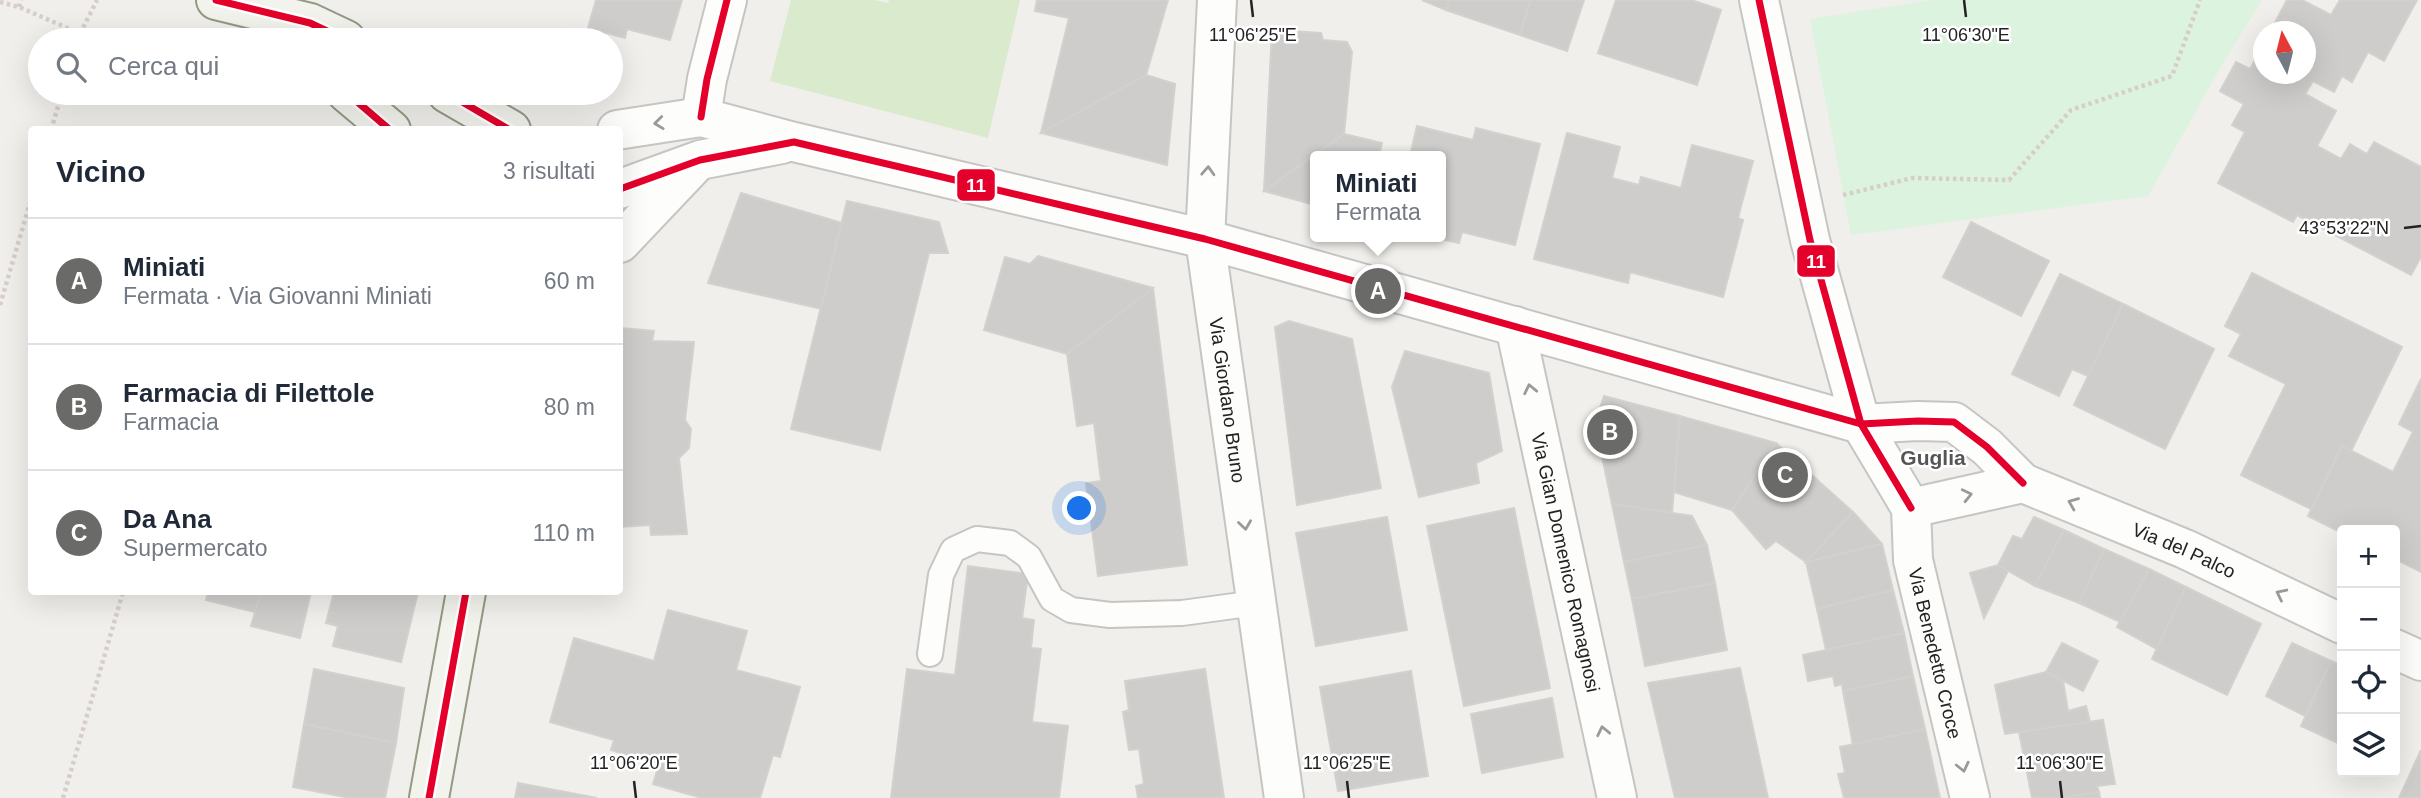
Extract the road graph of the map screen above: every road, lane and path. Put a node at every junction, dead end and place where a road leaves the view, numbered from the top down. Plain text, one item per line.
1 (21, 0) edge
2 (97, 0) edge
3 (216, 0) edge
4 (727, 0) edge
5 (1217, 0) edge
6 (1759, 0) edge
7 (2200, 0) edge
8 (0, 2) edge
9 (19, 7) junction
10 (67, 28) edge
11 (82, 28) edge
12 (255, 28) edge
13 (321, 28) edge
14 (58, 105) edge
15 (361, 105) edge
16 (467, 105) edge
17 (701, 117) junction
18 (52, 126) edge
19 (386, 126) edge
20 (503, 126) edge
21 (623, 129) edge
22 (794, 142) junction
23 (700, 160) junction
24 (623, 188) edge
25 (1801, 205) junction
26 (28, 210) edge
27 (1205, 239) junction
28 (623, 240) edge
29 (0, 305) edge
30 (1515, 326) junction
31 (1861, 424) junction
32 (2023, 482) junction
33 (1911, 508) junction
34 (122, 595) edge
35 (465, 595) edge
36 (1256, 603) junction
37 (2337, 622) edge
38 (2399, 651) edge
39 (930, 654) dead end
40 (2421, 661) edge
41 (63, 798) edge
42 (429, 798) edge
43 (1284, 798) edge
44 (1618, 798) edge
45 (1970, 798) edge

1 - 9 path
2 - 11 path
3 - 12 main road
3 - 13 main road
4 - 17 street
27 -> 5 street, Via Giordano Bruno
6 - 25 street
7 - 25 path
8 - 9 path
9 - 10 path
14 - 18 path
15 - 19 main road
16 - 20 main road
17 -> 21 street
17 - 22 street, Via del Palco
22 - 23 street
22 - 27 street, Via del Palco
23 - 24 street
23 - 28 street
25 - 31 street
26 - 29 path
27 - 30 street, Via del Palco
27 -> 36 street, Via Giordano Bruno
30 - 31 street, Via del Palco
44 -> 30 street, Via Gian Domenico Romagnosi
31 - 32 street, Via del Palco
31 - 33 street
33 -> 32 street
37 -> 32 street, Via del Palco
33 -> 45 street, Via Benedetto Croce
34 - 41 path
35 - 42 main road
36 - 39 lane
36 - 43 street, Via Giordano Bruno
38 - 40 street

